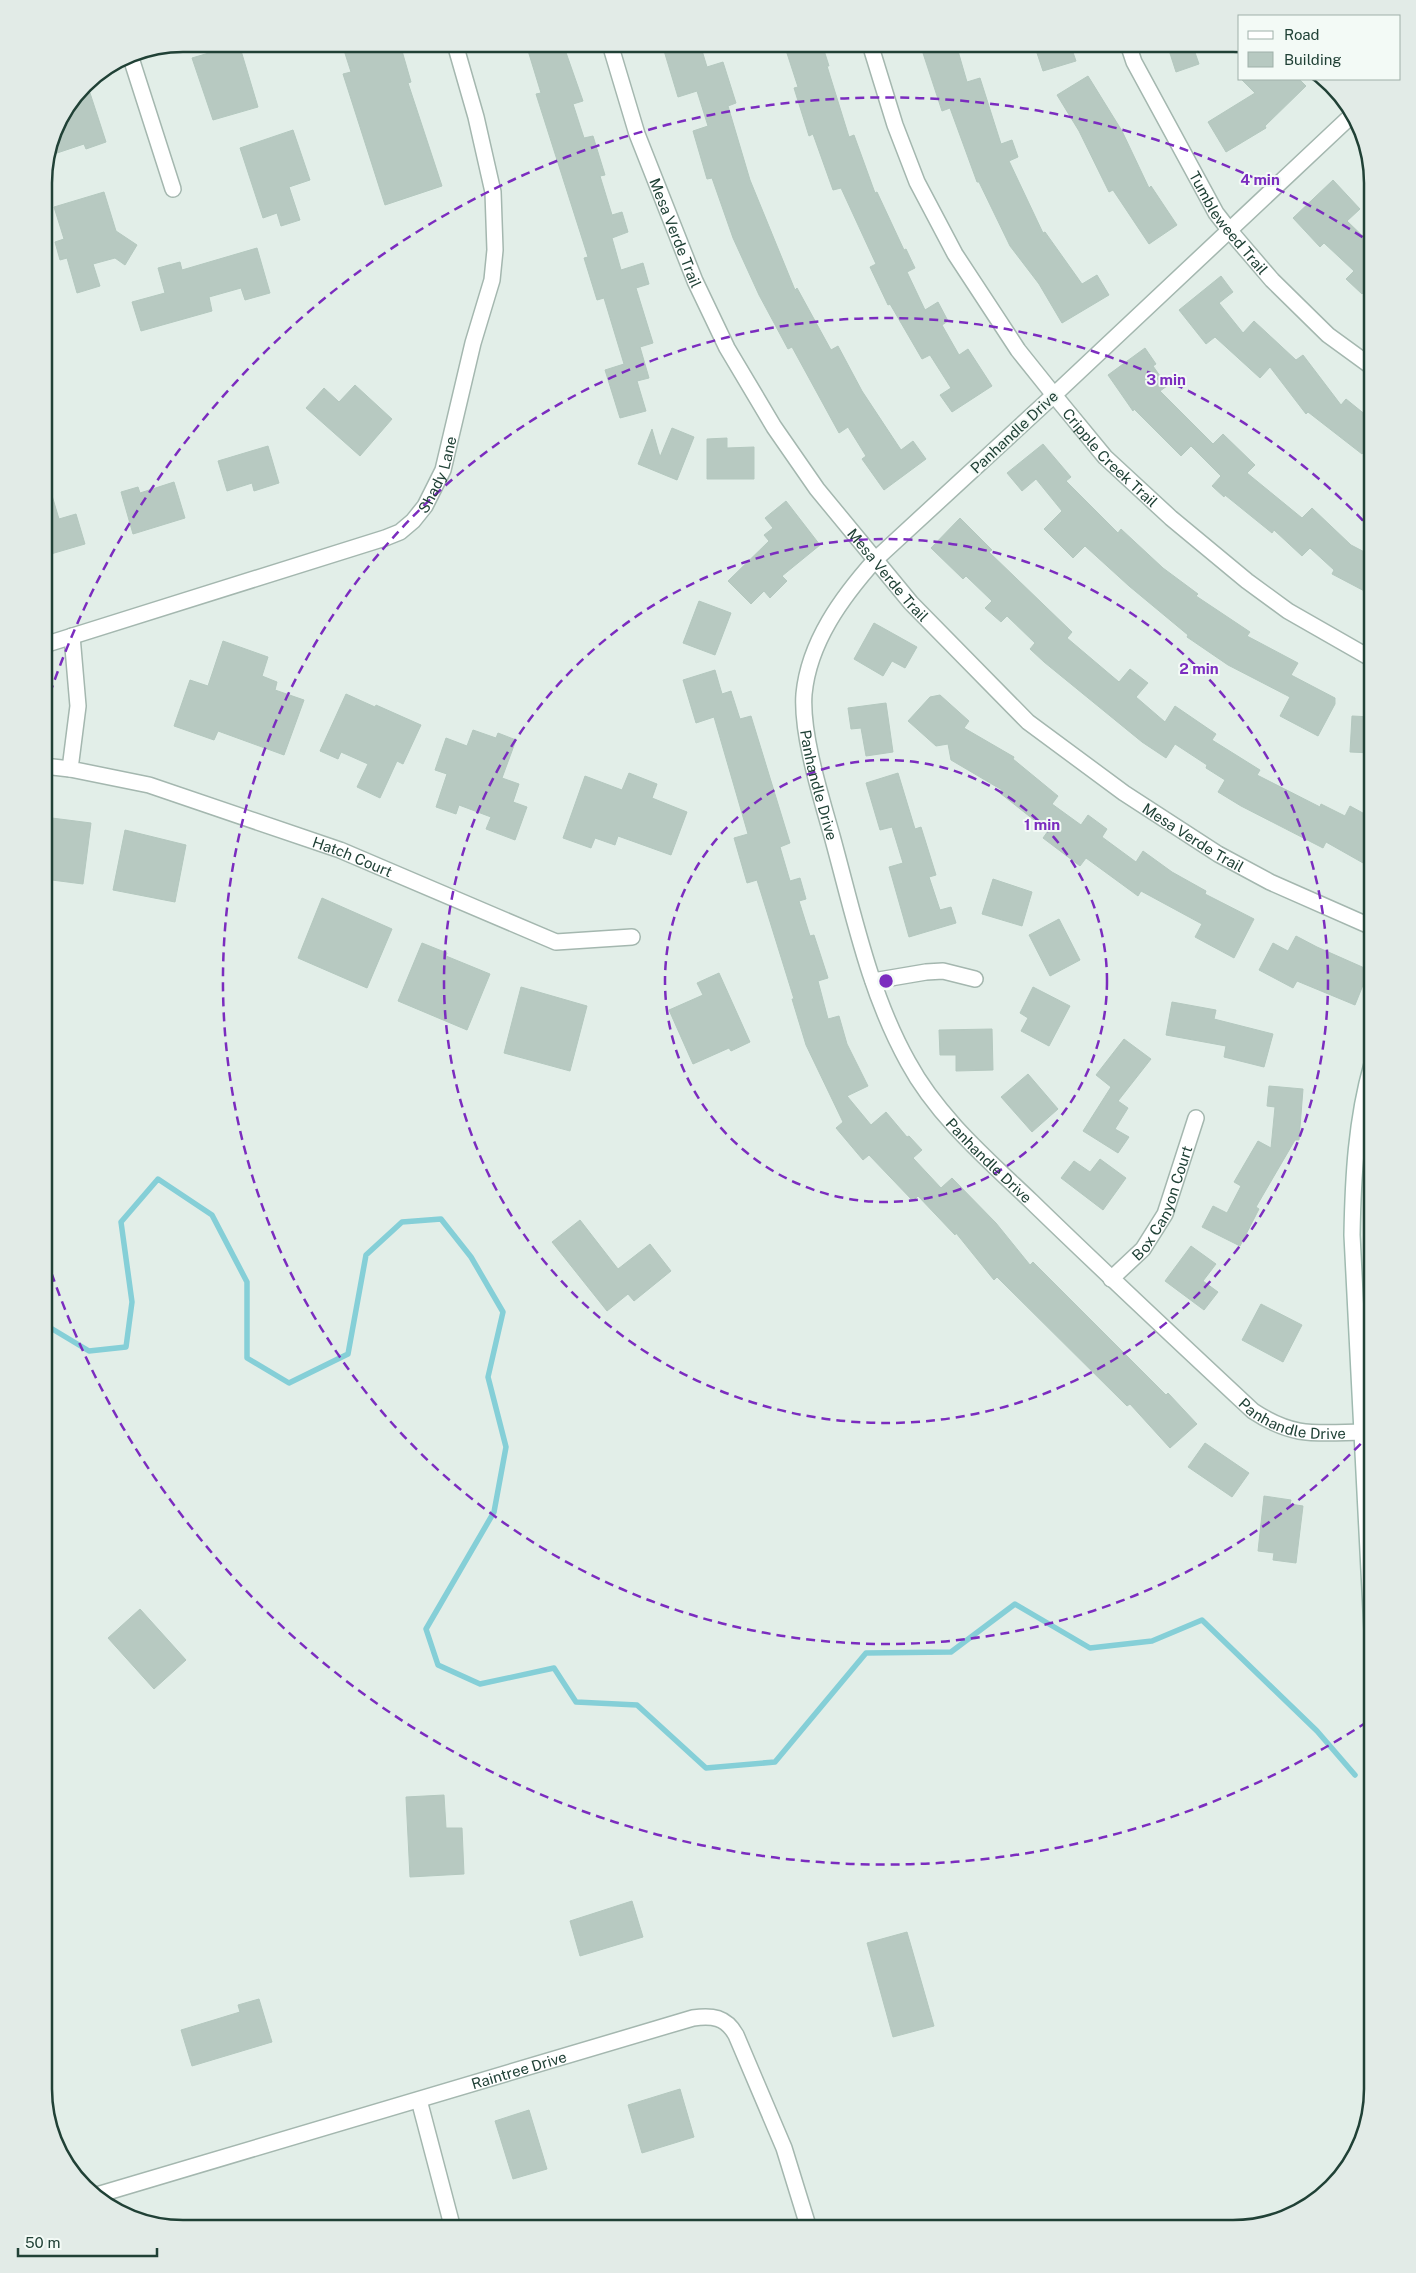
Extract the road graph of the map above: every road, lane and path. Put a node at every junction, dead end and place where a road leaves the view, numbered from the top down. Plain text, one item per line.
1 (458, 53) edge
2 (613, 53) edge
3 (873, 53) edge
4 (1131, 53) edge
5 (132, 62) edge
6 (1347, 120) edge
7 (174, 189) dead end
8 (1230, 231) junction
9 (1364, 361) edge
10 (1054, 395) junction
11 (876, 559) junction
12 (72, 636) junction
13 (53, 642) edge
14 (1364, 654) edge
15 (53, 767) edge
16 (70, 769) junction
17 (1364, 923) edge
18 (632, 937) dead end
19 (975, 979) dead end
20 (873, 981) junction
21 (1364, 1100) edge
22 (1196, 1118) dead end
23 (1111, 1279) junction
24 (1364, 1374) edge
25 (1364, 1432) edge
26 (419, 2100) junction
27 (104, 2193) edge
28 (451, 2220) edge
29 (806, 2220) edge

1 - 12 street, Shady Lane
2 - 11 street, Mesa Verde Trail
3 - 10 street, Cripple Creek Trail
4 - 8 street, Tumbleweed Trail
5 - 7 street
6 - 8 street, Panhandle Drive
8 - 9 street, Tumbleweed Trail
8 - 10 street, Panhandle Drive
10 - 11 street, Panhandle Drive
10 - 14 street, Cripple Creek Trail
11 - 17 street, Mesa Verde Trail
11 - 20 street, Panhandle Drive
12 - 13 street, Shady Lane
12 - 16 street
15 - 16 street, Hatch Court
16 - 18 street, Hatch Court
19 - 20 street
20 - 23 street, Panhandle Drive
21 - 24 street
22 - 23 street, Box Canyon Court
23 - 25 street, Panhandle Drive
26 - 27 street, Raintree Drive
26 - 28 street
26 - 29 street, Raintree Drive

